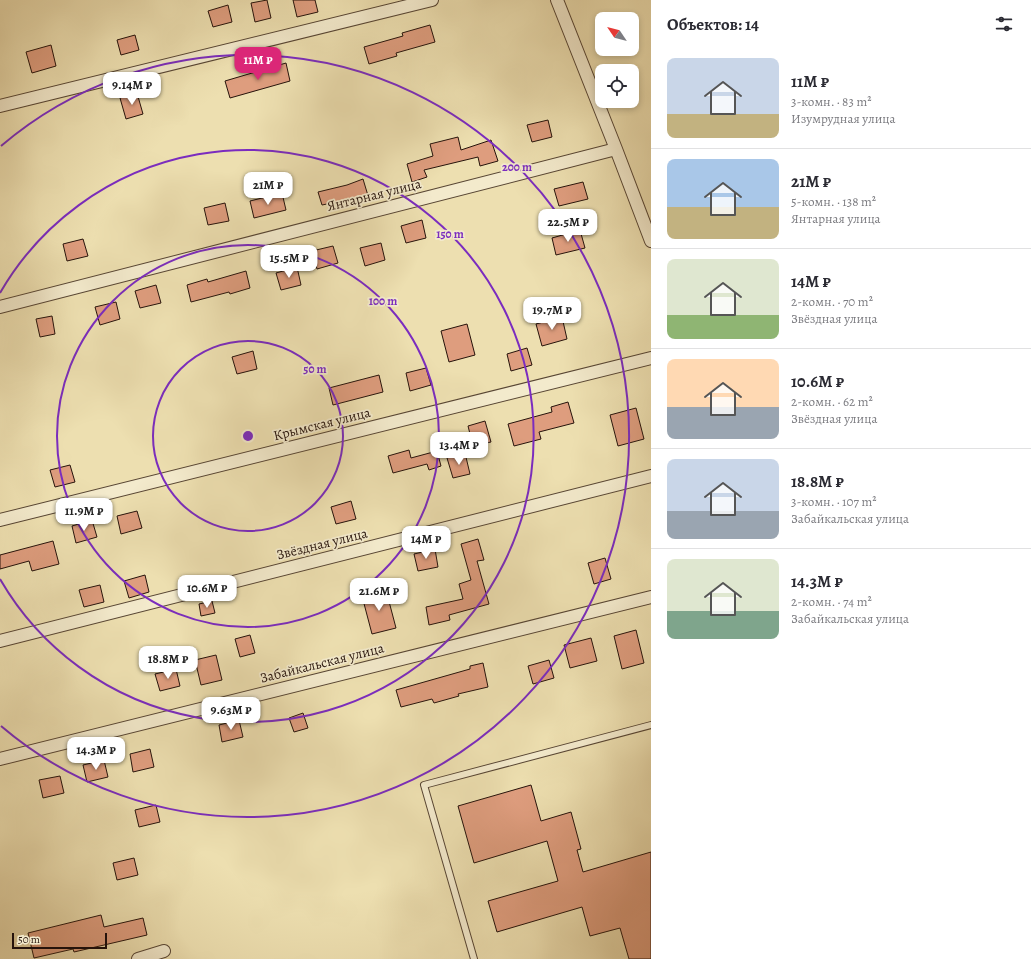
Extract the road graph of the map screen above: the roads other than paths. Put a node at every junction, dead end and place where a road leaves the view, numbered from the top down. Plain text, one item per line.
1 (432, 0) edge
2 (557, 0) edge
3 (0, 106) edge
4 (616, 148) junction
5 (651, 241) edge
6 (0, 307) edge
7 (651, 358) edge
8 (651, 476) edge
9 (0, 520) edge
10 (651, 597) edge
11 (0, 641) edge
12 (651, 725) edge
13 (0, 759) edge
14 (164, 952) dead end
15 (138, 959) edge
16 (474, 959) edge

1 - 3 street
2 - 4 street
4 - 5 street
4 - 6 street, Янтарная улица
7 - 9 street, Крымская улица
8 - 11 street, Звёздная улица
10 - 13 street, Забайкальская улица
12 - 16 lane
14 - 15 street

